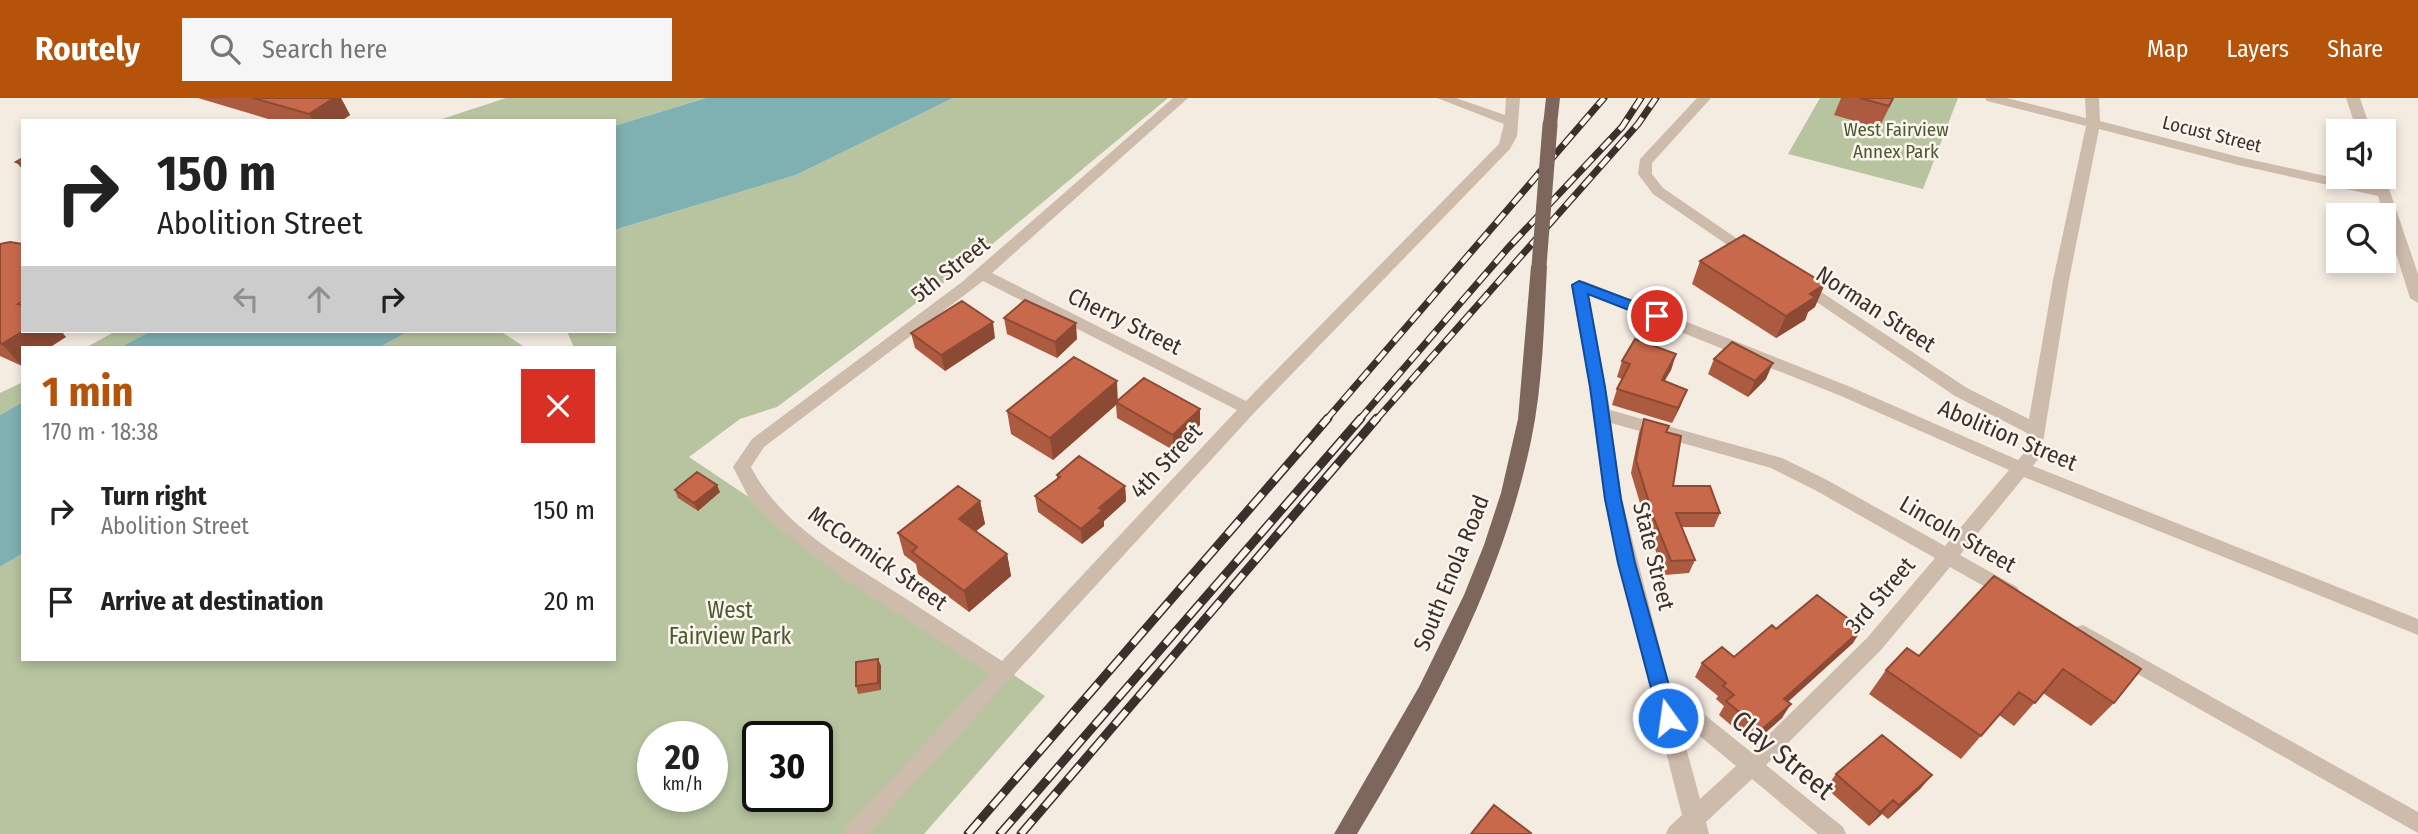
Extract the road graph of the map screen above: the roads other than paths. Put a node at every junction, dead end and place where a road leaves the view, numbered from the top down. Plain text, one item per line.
1 (1181, 98) edge
2 (1444, 98) edge
3 (1513, 98) edge
4 (1553, 98) edge
5 (1704, 98) edge
6 (1992, 98) edge
7 (2092, 98) edge
8 (2353, 98) edge
9 (2360, 119) edge
10 (1511, 122) junction
11 (2093, 124) junction
12 (2382, 189) edge
13 (2383, 193) junction
14 (1764, 263) edge
15 (982, 274) junction
16 (1786, 277) edge
17 (1579, 285) joint
18 (2418, 298) edge
19 (1248, 409) junction
20 (1601, 414) junction
21 (2036, 430) junction
22 (742, 467) joint
23 (2020, 468) junction
24 (1948, 556) junction
25 (2029, 603) edge
26 (2063, 622) edge
27 (2418, 627) edge
28 (1003, 672) junction
29 (1662, 693) junction
30 (1751, 766) junction
31 (2418, 823) edge
32 (1696, 827) edge
33 (854, 834) edge
34 (1345, 834) edge
35 (1676, 834) edge
36 (1835, 834) edge

1 - 15 street, 5th Street
2 - 10 street
3 - 10 street
4 - 34 main road, South Enola Road, bridge
5 - 14 street
6 - 11 street, Locust Street
7 - 11 street, 3rd Street
8 - 9 street
10 - 19 street, 4th Street
11 - 13 street, Locust Street
11 - 21 street, 3rd Street
12 - 13 street
13 - 18 street
15 - 19 street, Cherry Street
15 - 22 street, 5th Street
16 - 21 street, Norman Street
17 - 20 street, State Street
17 - 23 street, Abolition Street
19 - 28 street, 4th Street
20 - 24 street, Lincoln Street
20 - 29 street, State Street
21 - 23 street, 3rd Street
22 - 28 street, McCormick Street
23 - 24 street, 3rd Street
23 - 27 street, Abolition Street
24 - 25 street, Lincoln Street
24 - 30 street, 3rd Street
26 - 31 street
28 - 33 street, 4th Street
29 - 30 street, Clay Street
29 - 32 street, State Street
30 - 32 street, 3rd Street
30 - 36 street, Clay Street
32 - 35 street, 3rd Street

